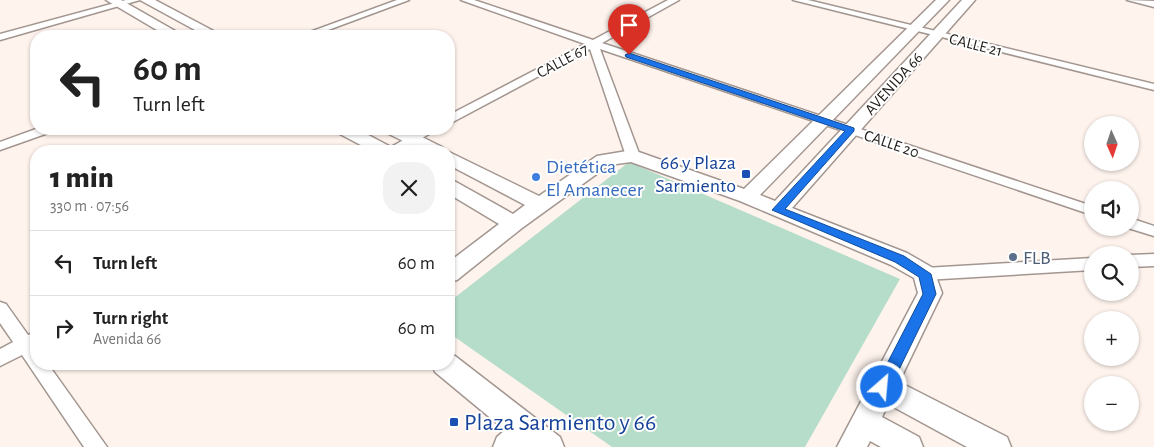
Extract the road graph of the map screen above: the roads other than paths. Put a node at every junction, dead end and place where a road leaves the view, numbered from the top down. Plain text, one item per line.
1 (136, 0) edge
2 (146, 0) edge
3 (405, 0) edge
4 (465, 0) edge
5 (675, 0) edge
6 (797, 0) edge
7 (943, 0) edge
8 (969, 0) edge
9 (1131, 0) edge
10 (116, 2) edge
11 (1154, 4) edge
12 (915, 29) junction
13 (166, 30) edge
14 (204, 30) edge
15 (321, 30) edge
16 (938, 34) junction
17 (0, 37) edge
18 (594, 43) junction
19 (1154, 87) edge
20 (455, 117) edge
21 (824, 120) junction
22 (851, 130) junction
23 (30, 135) edge
24 (355, 135) edge
25 (405, 135) edge
26 (421, 135) edge
27 (413, 139) junction
28 (374, 145) edge
29 (402, 145) edge
30 (424, 145) edge
31 (0, 146) edge
32 (633, 156) junction
33 (455, 161) edge
34 (455, 189) edge
35 (748, 197) junction
36 (540, 205) junction
37 (1084, 208) edge
38 (778, 210) junction
39 (514, 223) junction
40 (1139, 226) edge
41 (1154, 231) edge
42 (1154, 260) edge
43 (1139, 261) edge
44 (1084, 264) edge
45 (455, 269) edge
46 (925, 274) junction
47 (0, 310) edge
48 (30, 341) edge
49 (30, 344) edge
50 (0, 358) edge
51 (43, 370) edge
52 (451, 370) edge
53 (882, 387) junction
54 (858, 435) edge
55 (517, 438) edge
56 (96, 447) edge
57 (550, 447) edge
58 (908, 447) edge
59 (996, 447) edge

1 - 10 street
2 - 14 main road
3 - 15 street
4 - 18 street, CALLE 20
5 - 18 street, CALLE 67
6 - 12 street, CALLE 21
7 - 12 main road, AVENIDA 66
8 - 16 main road, AVENIDA 66
9 - 11 street
10 - 13 main road
10 - 17 street
12 - 16 street, CALLE 21
12 - 21 main road, AVENIDA 66
16 - 19 street, CALLE 21
16 - 22 main road, AVENIDA 66
18 - 20 street, CALLE 67
18 - 21 street, CALLE 20
18 - 32 street
21 - 22 street, CALLE 20
21 - 35 main road, AVENIDA 66
22 - 37 street, CALLE 20
22 - 38 main road, AVENIDA 66
23 - 31 street
24 - 28 main road
25 - 27 main road
26 - 27 street
27 - 29 street
27 - 30 main road
32 - 35 main road
32 - 36 main road
33 - 36 main road
34 - 39 main road
35 - 38 main road
36 - 39 main road
38 - 46 main road
39 - 45 main road
40 - 41 street
42 - 43 street
44 - 46 street
46 - 53 main road
47 - 48 street
49 - 50 street
51 - 56 street
52 - 55 main road
53 - 54 main road
53 - 59 main road
54 - 58 main road
55 - 57 main road

